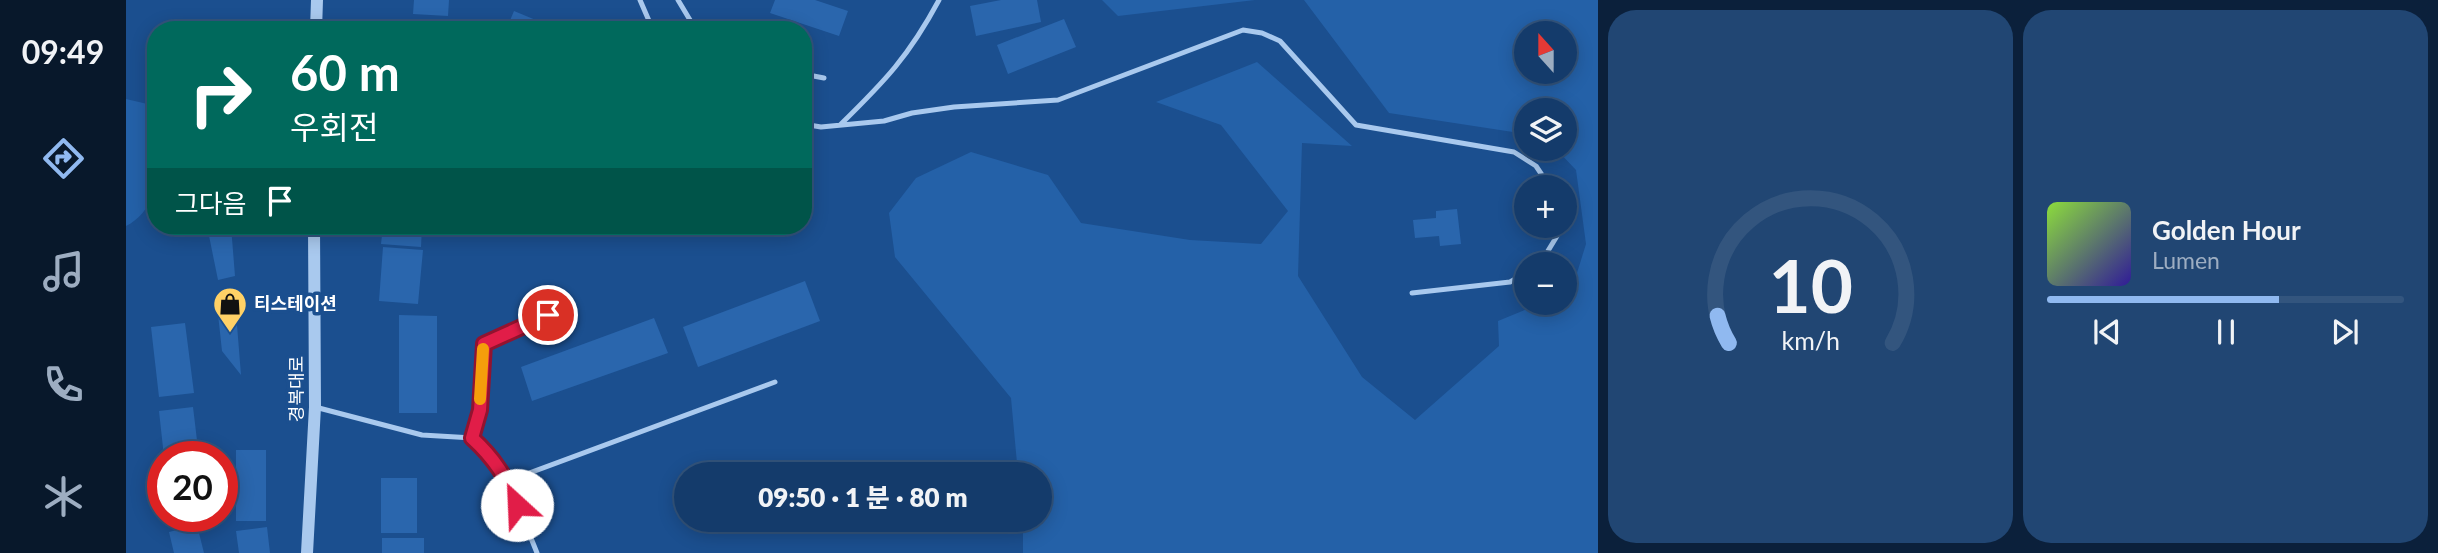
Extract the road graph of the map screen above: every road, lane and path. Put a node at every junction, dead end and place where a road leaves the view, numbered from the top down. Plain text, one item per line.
1 (317, 0) edge
2 (640, 0) edge
3 (678, 0) edge
4 (939, 0) edge
5 (316, 21) edge
6 (649, 21) edge
7 (691, 21) edge
8 (812, 76) edge
9 (824, 78) dead end
10 (841, 125) junction
11 (812, 126) edge
12 (1542, 175) edge
13 (314, 235) edge
14 (1514, 280) edge
15 (1412, 293) dead end
16 (548, 315) dead end
17 (775, 382) dead end
18 (315, 407) junction
19 (472, 438) junction
20 (508, 481) junction
21 (307, 553) edge
22 (537, 553) edge

1 - 5 street
2 - 6 lane
3 - 7 lane
4 - 10 lane
8 - 9 lane
10 - 11 lane
10 - 12 lane
13 - 18 street, 경복대로
14 - 15 lane
16 - 19 lane
17 - 20 lane
18 - 19 lane
18 - 21 street, 경복대로
19 - 20 lane
20 - 22 lane

